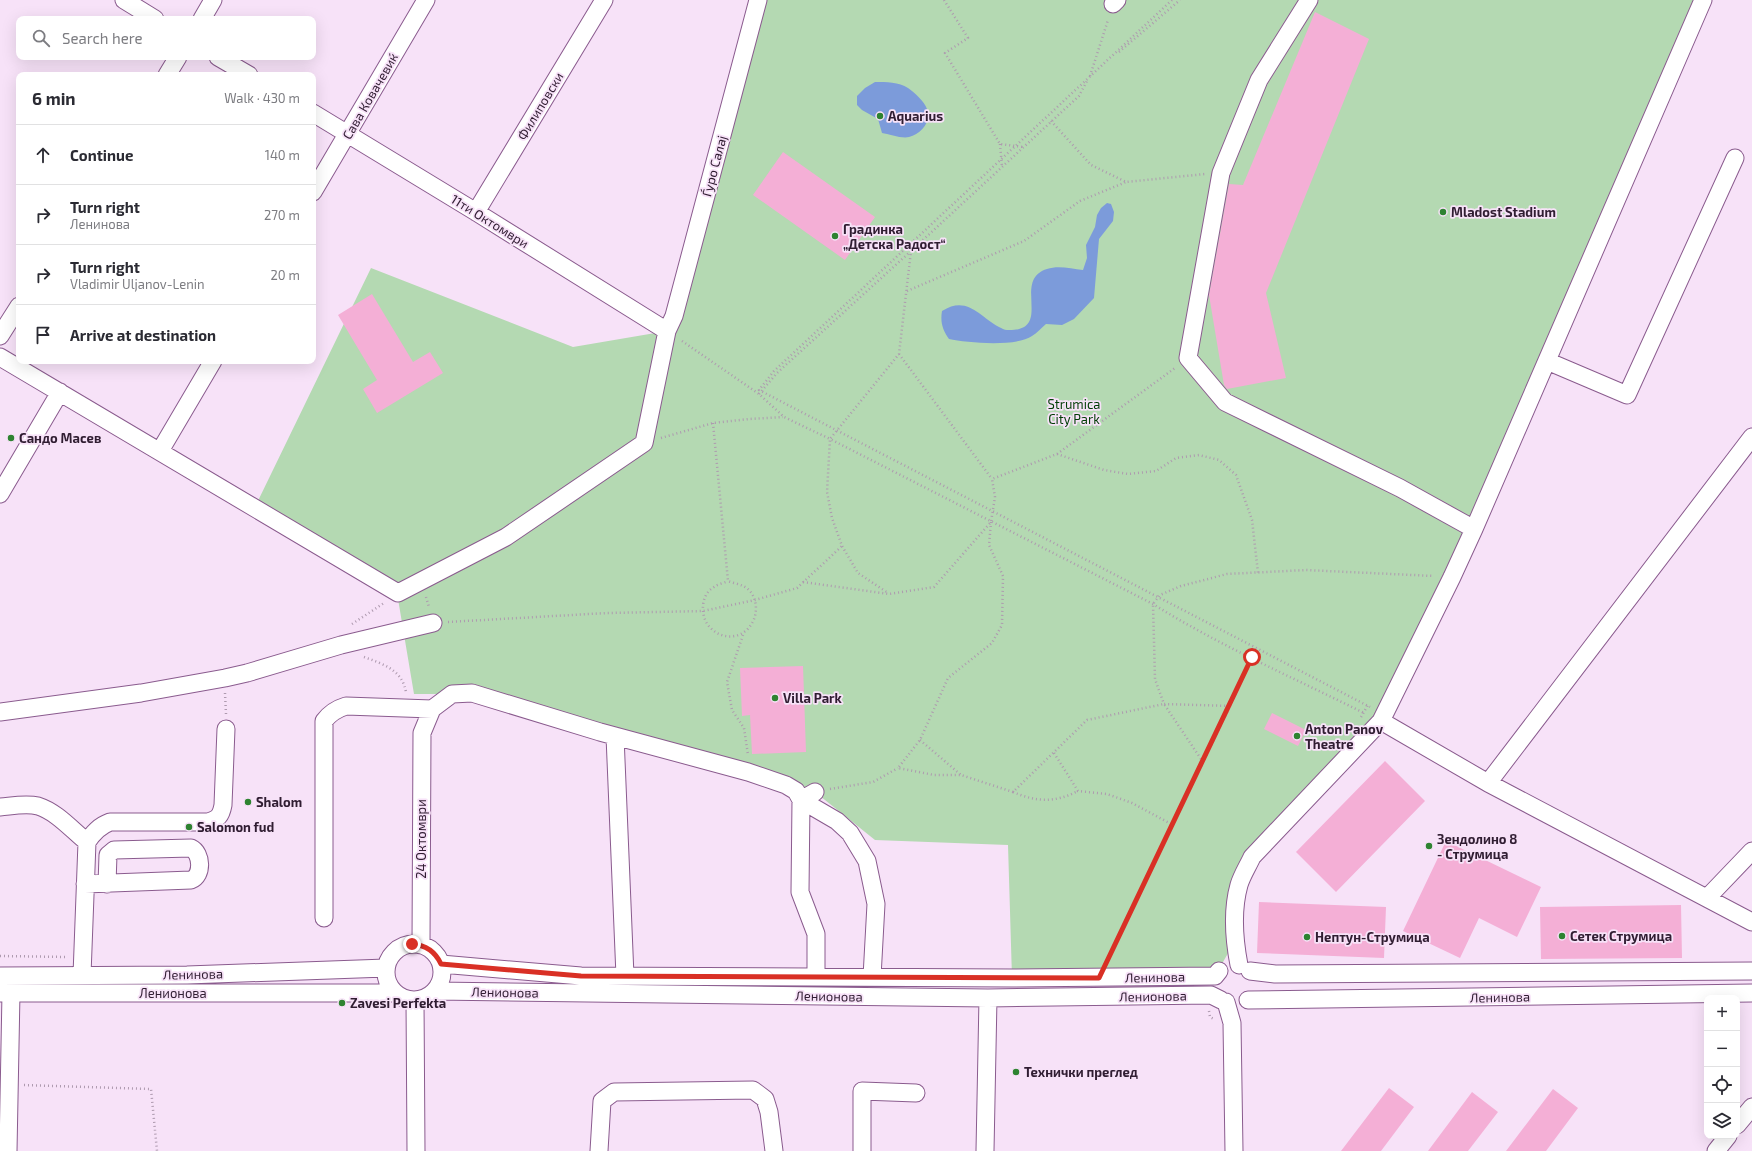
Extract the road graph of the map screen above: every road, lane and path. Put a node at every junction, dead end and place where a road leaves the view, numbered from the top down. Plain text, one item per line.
1 (124, 0) edge
2 (213, 0) edge
3 (426, 0) edge
4 (604, 0) edge
5 (758, 0) edge
6 (944, 0) edge
7 (1172, 0) edge
8 (1180, 0) edge
9 (1309, 0) edge
10 (1703, 0) edge
11 (1115, 2) edge
12 (150, 16) edge
13 (204, 16) edge
14 (176, 60) edge
15 (223, 60) edge
16 (169, 72) edge
17 (244, 72) edge
18 (1090, 77) junction
19 (316, 115) edge
20 (1051, 121) junction
21 (348, 134) junction
22 (1000, 144) junction
23 (1016, 146) junction
24 (1023, 147) junction
25 (1735, 158) dead end
26 (1001, 159) junction
27 (1002, 167) junction
28 (1221, 173) junction
29 (1126, 182) junction
30 (316, 187) edge
31 (476, 212) junction
32 (911, 251) junction
33 (906, 291) junction
34 (16, 311) edge
35 (667, 331) junction
36 (0, 336) edge
37 (899, 354) junction
38 (0, 357) edge
39 (1188, 358) junction
40 (1546, 361) junction
41 (211, 364) edge
42 (761, 391) junction
43 (60, 392) junction
44 (758, 394) junction
45 (784, 417) junction
46 (713, 424) junction
47 (837, 431) junction
48 (1752, 438) edge
49 (830, 439) junction
50 (644, 443) junction
51 (160, 451) junction
52 (1057, 454) junction
53 (992, 479) junction
54 (0, 494) edge
55 (993, 511) junction
56 (991, 522) junction
57 (1474, 529) junction
58 (842, 546) junction
59 (1258, 573) junction
60 (1452, 577) junction
61 (421, 581) junction
62 (728, 582) junction
63 (803, 582) junction
64 (398, 593) junction
65 (889, 594) junction
66 (1159, 597) junction
67 (756, 600) junction
68 (1154, 604) junction
69 (703, 611) junction
70 (433, 623) junction
71 (743, 634) junction
72 (341, 645) junction
73 (1252, 657) junction
74 (225, 678) junction
75 (1164, 704) junction
76 (1368, 705) dead end
77 (1230, 706) junction
78 (408, 708) junction
79 (432, 709) junction
80 (0, 712) edge
81 (1381, 721) junction
82 (226, 729) joint
83 (615, 736) junction
84 (920, 740) junction
85 (1054, 753) junction
86 (1203, 762) junction
87 (898, 768) junction
88 (748, 772) junction
89 (961, 775) junction
90 (1488, 783) junction
91 (1078, 791) junction
92 (1012, 792) junction
93 (808, 796) junction
94 (0, 807) edge
95 (1172, 825) junction
96 (87, 842) junction
97 (1752, 850) edge
98 (85, 884) junction
99 (107, 884) junction
100 (1707, 898) junction
101 (324, 918) dead end
102 (1752, 922) edge
103 (421, 945) junction
104 (0, 956) edge
105 (40, 957) dead end
106 (441, 964) junction
107 (386, 968) junction
108 (1233, 968) junction
109 (1752, 971) edge
110 (82, 975) junction
111 (0, 976) edge
112 (625, 976) junction
113 (816, 976) junction
114 (872, 977) junction
115 (1099, 978) junction
116 (435, 991) junction
117 (5, 993) edge
118 (394, 993) junction
119 (1752, 993) edge
120 (988, 998) junction
121 (415, 1000) junction
122 (1234, 1001) junction
123 (8, 1085) junction
124 (916, 1093) dead end
125 (1752, 1107) edge
126 (1740, 1121) edge
127 (1726, 1139) edge
128 (8, 1151) edge
129 (157, 1151) edge
130 (416, 1151) edge
131 (599, 1151) edge
132 (774, 1151) edge
133 (862, 1151) edge
134 (985, 1151) edge
135 (1234, 1151) edge
136 (1716, 1151) edge

1 - 12 street
2 - 13 street
3 - 21 street, Сава Ковачевиќ
4 - 31 street, Филиповски
5 - 35 street, Ѓуро Салај
6 - 22 path
7 - 18 path
8 - 18 path
9 - 28 street
10 - 40 street
11 - 18 path
14 - 16 street
15 - 17 street
18 - 20 path
18 - 23 path
19 - 21 street, 11ти Октомври
20 - 24 path
20 - 29 path
21 - 30 street, Сава Ковачевиќ
21 - 31 street, 11ти Октомври
22 - 23 path
22 - 26 path
23 - 24 path
23 - 26 path
24 - 27 path
25 - 40 street
26 - 27 path
26 - 42 path
27 - 32 path
28 - 29 path
28 - 39 street
29 - 33 path
31 - 35 street, 11ти Октомври
32 - 33 path
32 - 42 path
33 - 37 path
34 - 36 street
35 - 44 path
35 - 50 street, Ѓуро Салај
37 - 47 path
37 - 53 path
38 - 43 street
39 - 52 path
39 - 57 street
40 - 57 street
41 - 51 street
42 - 44 path
42 - 47 path
43 - 51 street
43 - 54 street
44 - 45 path
45 - 46 path
45 - 49 path
46 - 50 path
46 - 62 path
47 - 49 path
47 - 55 path
48 - 90 street
49 - 56 path
49 - 58 path
50 - 61 street
51 - 64 street
52 - 53 path
52 - 59 path
53 - 55 path
55 - 56 path
55 - 66 path
56 - 65 path
56 - 68 path
56 - 84 path
57 - 60 street
58 - 63 path
58 - 65 path
59 - 60 path
59 - 66 path
60 - 81 street
61 - 64 street
61 - 70 path
62 - 67 path
62 - 69 path
63 - 65 path
63 - 67 path
64 - 72 path
66 - 68 path
66 - 76 path
67 - 69 path
67 - 71 path
68 - 73 path
68 - 75 path
69 - 70 path
69 - 71 path
70 - 72 street
71 - 88 path
72 - 74 street
72 - 78 path
73 - 77 path
73 - 81 path
74 - 80 street
74 - 82 path
75 - 77 path
75 - 85 path
75 - 86 path
77 - 86 path
78 - 79 street
78 - 101 street
79 - 83 street
79 - 103 street, 24 Октомври
81 - 90 street
81 - 108 street
82 - 96 street
83 - 88 street
83 - 112 street
84 - 87 path
84 - 89 path
85 - 91 path
85 - 92 path
86 - 95 path
87 - 89 path
87 - 93 path
88 - 93 street
89 - 92 path
90 - 100 street
91 - 92 path
91 - 95 path
93 - 113 street
93 - 114 street
94 - 96 street
95 - 115 path
96 - 98 street
97 - 100 street
98 - 99 street
98 - 110 street
99 - 99 street
100 - 102 street
103 - 106 street
103 - 107 street
104 - 105 path
106 - 112 street, Ленинова
106 - 116 street
107 - 110 street, Ленинова
107 - 118 street
108 - 109 street, Ленинова
108 - 115 street, Ленинова
108 - 122 street
108 - 122 street
110 - 111 street, Ленинова
112 - 113 street, Ленинова
113 - 114 street, Ленинова
114 - 115 street, Ленинова
116 - 120 street, Ленионова
116 - 121 street
117 - 118 street, Ленионова
117 - 123 street
118 - 121 street
119 - 122 street, Ленинова
120 - 122 street, Ленионова
120 - 134 street
121 - 130 street
122 - 135 street
123 - 128 street
123 - 129 path
124 - 133 street
125 - 126 street
127 - 136 street
131 - 132 street

